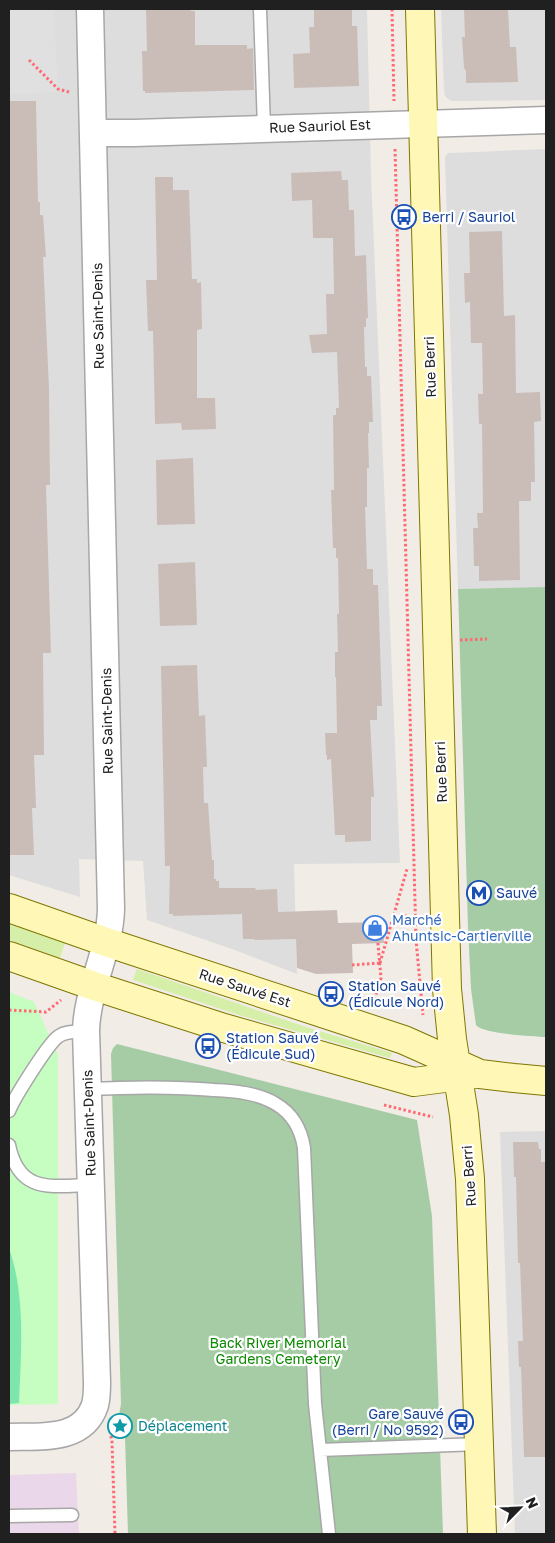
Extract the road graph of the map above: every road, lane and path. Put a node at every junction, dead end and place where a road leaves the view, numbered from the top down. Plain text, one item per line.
1 (90, 9) edge
2 (260, 9) edge
3 (392, 9) edge
4 (420, 9) edge
5 (29, 60) dead end
6 (69, 92) dead end
7 (394, 103) dead end
8 (546, 120) edge
9 (422, 123) junction
10 (264, 128) junction
11 (94, 133) junction
12 (395, 152) dead end
13 (487, 639) dead end
14 (455, 640) dead end
15 (407, 869) dead end
16 (9, 908) edge
17 (394, 915) junction
18 (408, 916) dead end
19 (377, 933) dead end
20 (106, 942) junction
21 (386, 942) junction
22 (378, 943) junction
23 (9, 956) edge
24 (380, 963) junction
25 (352, 965) dead end
26 (94, 986) junction
27 (63, 998) dead end
28 (421, 1005) dead end
29 (372, 1007) dead end
30 (9, 1010) edge
31 (86, 1031) junction
32 (464, 1071) junction
33 (546, 1080) edge
34 (88, 1089) junction
35 (384, 1105) dead end
36 (9, 1111) edge
37 (433, 1117) dead end
38 (9, 1145) edge
39 (91, 1185) junction
40 (110, 1431) dead end
41 (9, 1437) edge
42 (479, 1444) junction
43 (320, 1450) junction
44 (72, 1514) dead end
45 (9, 1516) edge
46 (115, 1534) edge
47 (329, 1534) edge
48 (482, 1534) edge

1 - 11 street, Rue Saint-Denis
2 - 10 lane
3 - 7 path
4 - 9 main road, Rue Berri
5 - 6 path
8 - 9 street, Rue Sauriol Est
9 - 10 street, Rue Sauriol Est
9 - 32 main road, Rue Berri
10 - 11 street, Rue Sauriol Est
11 - 20 street, Rue Saint-Denis
12 - 28 path, Rue Berri
13 - 14 path
15 - 17 path
16 - 20 main road, Rue Sauvé Est
17 - 18 path
17 - 21 path
19 - 22 path
20 - 26 street, Rue Saint-Denis
20 - 32 main road, Rue Sauvé Est
21 - 22 path
21 - 24 path
22 - 24 path
23 - 26 main road, Rue Sauvé Est
24 - 25 path
24 - 29 path
26 - 31 street, Rue Saint-Denis
26 - 32 main road, Rue Sauvé Est
27 - 30 path
31 - 34 street, Rue Saint-Denis
31 - 36 lane
32 - 33 main road, Rue Sauvé Est
32 - 42 main road, Rue Berri
34 - 39 street, Rue Saint-Denis
34 - 43 lane
35 - 37 path
38 - 39 lane
39 - 41 street, Rue Saint-Denis
40 - 46 path
42 - 43 lane
42 - 48 main road, Rue Berri
43 - 47 lane
44 - 45 lane

